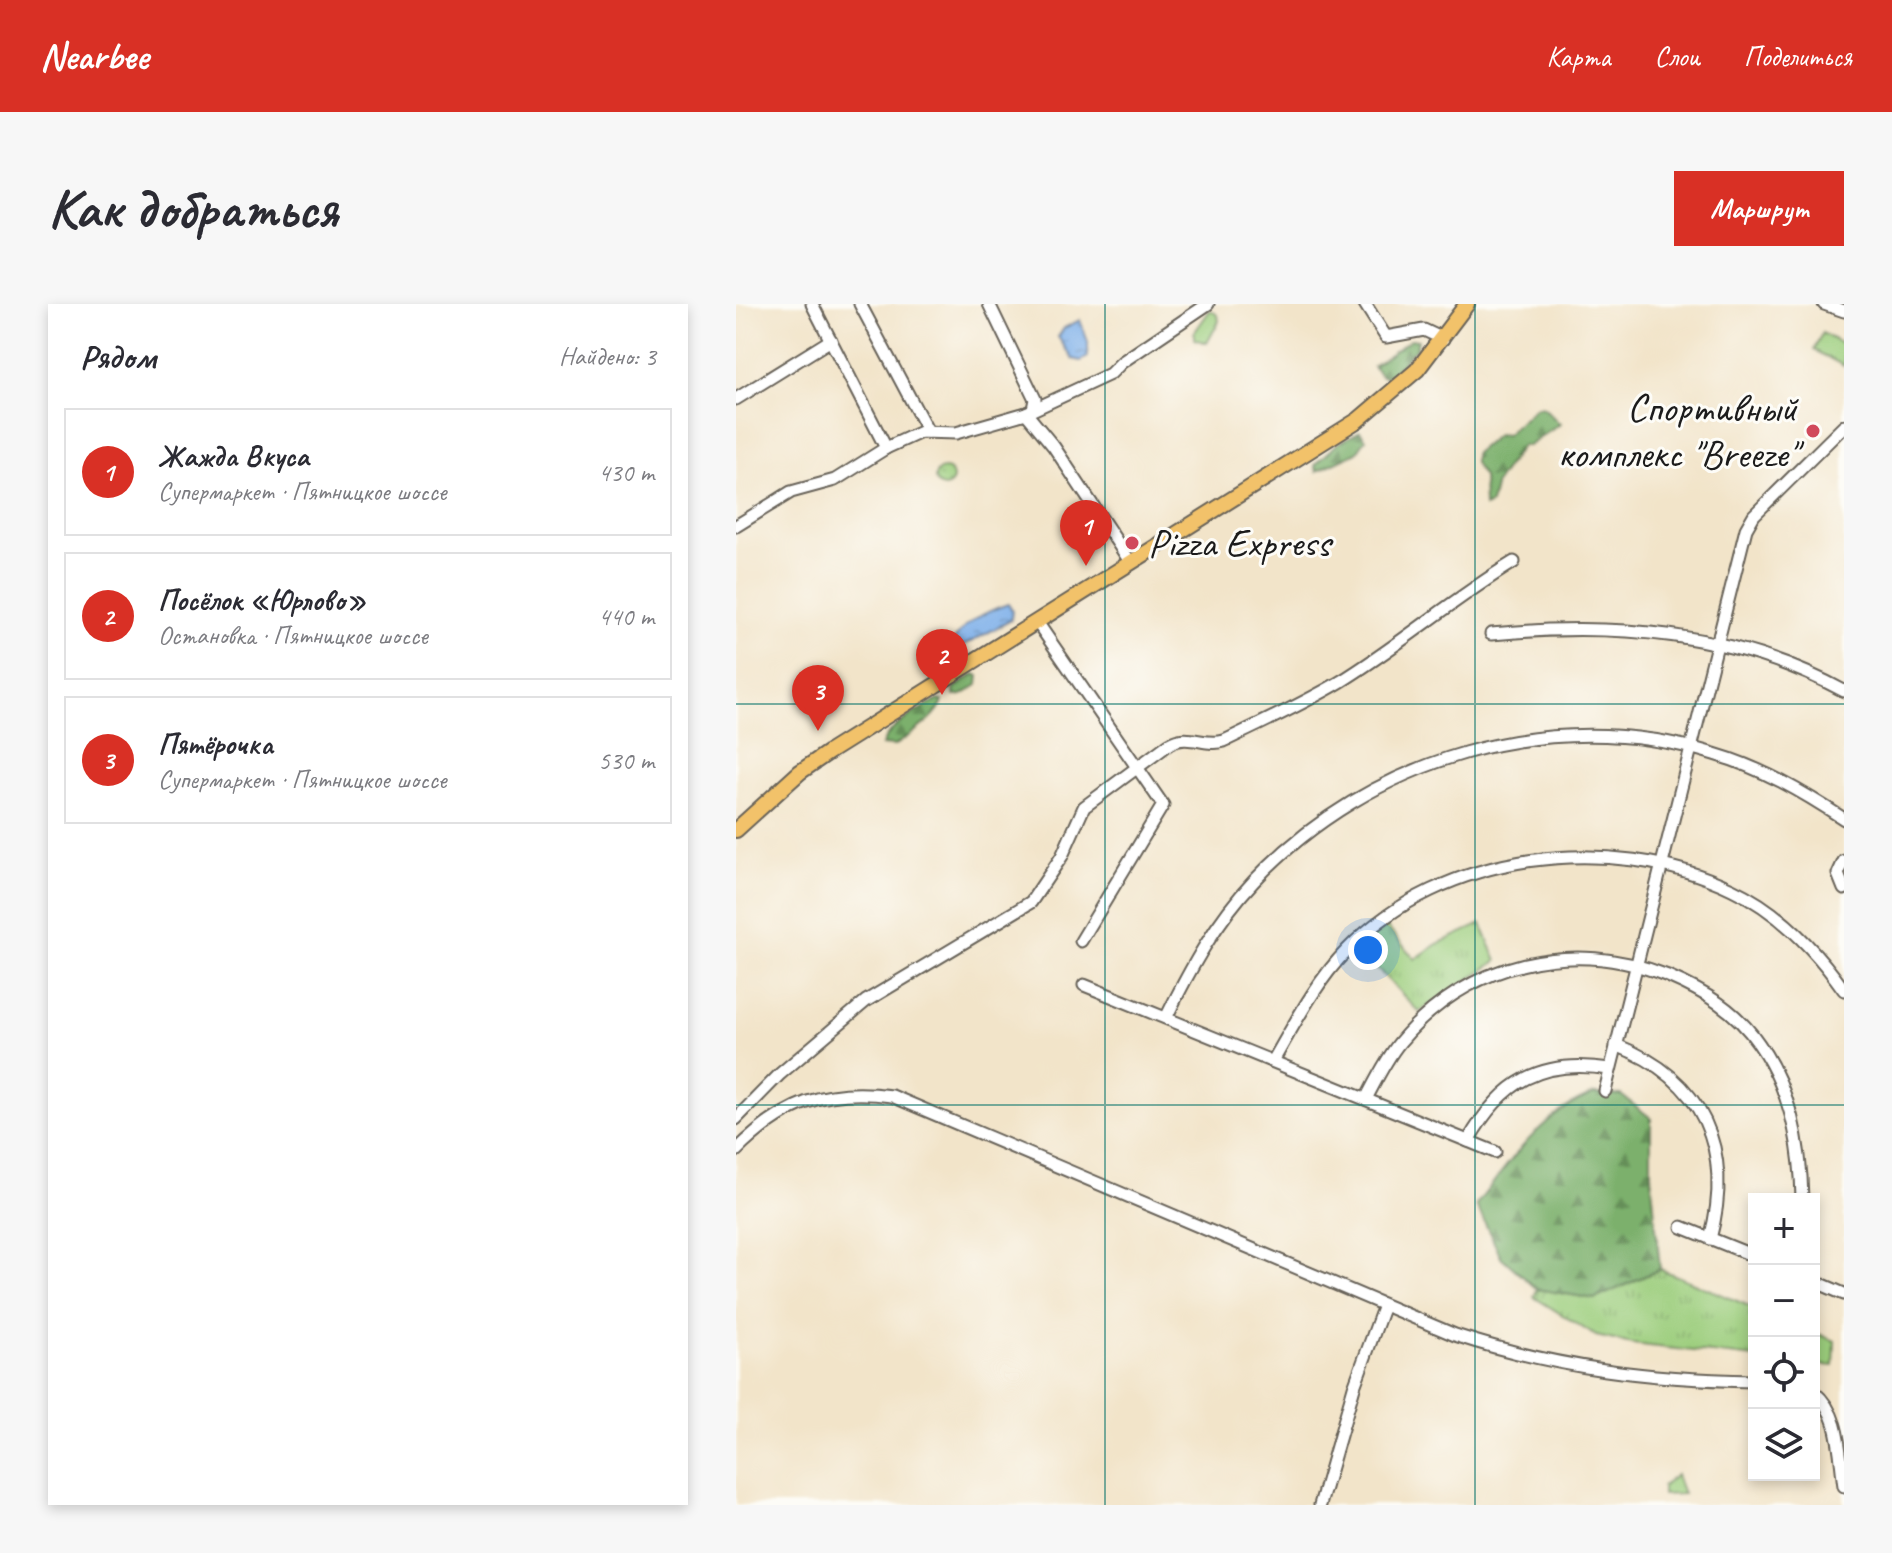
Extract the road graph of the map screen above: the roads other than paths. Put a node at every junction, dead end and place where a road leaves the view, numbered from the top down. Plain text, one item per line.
1 (812, 304) edge
2 (860, 304) edge
3 (989, 304) edge
4 (1208, 304) edge
5 (1365, 304) edge
6 (1467, 304) edge
7 (1824, 304) edge
8 (1844, 311) edge
9 (1443, 339) junction
10 (831, 340) junction
11 (736, 399) edge
12 (1029, 411) junction
13 (1844, 426) edge
14 (928, 432) junction
15 (886, 448) junction
16 (736, 526) edge
17 (1514, 562) dead end
18 (1131, 563) junction
19 (1037, 622) junction
20 (1491, 634) dead end
21 (1720, 643) junction
22 (1844, 691) edge
23 (1692, 748) junction
24 (1138, 767) junction
25 (1844, 819) edge
26 (736, 830) edge
27 (1844, 861) edge
28 (1661, 866) junction
29 (1844, 889) edge
30 (1081, 941) dead end
31 (1637, 964) junction
32 (1084, 985) dead end
33 (1844, 990) edge
34 (1166, 1018) junction
35 (1616, 1045) junction
36 (1273, 1061) junction
37 (1610, 1069) junction
38 (1605, 1091) dead end
39 (1366, 1099) junction
40 (736, 1119) edge
41 (1468, 1141) junction
42 (736, 1151) edge
43 (1495, 1152) dead end
44 (1802, 1193) edge
45 (1682, 1227) dead end
46 (1710, 1239) junction
47 (1748, 1254) edge
48 (1820, 1284) edge
49 (1844, 1294) edge
50 (1383, 1308) junction
51 (1748, 1381) edge
52 (1820, 1397) edge
53 (1844, 1486) edge
54 (1320, 1505) edge

1 - 10 street
2 - 14 street
3 - 12 street
4 - 12 street
5 - 9 street
6 - 9 main road
7 - 8 street
9 - 18 main road
10 - 11 street
10 - 15 street
12 - 14 street
12 - 18 street
13 - 21 street
14 - 15 street
15 - 16 street
17 - 24 street
18 - 19 main road
19 - 24 street
19 - 26 main road
20 - 21 street
21 - 22 street
21 - 23 street
23 - 25 street
23 - 28 street
23 - 34 street
24 - 30 street
24 - 40 street
27 - 29 street
28 - 31 street
28 - 33 street
28 - 36 street
31 - 35 street
31 - 39 street
31 - 44 street
32 - 34 street
34 - 36 street
35 - 37 street
35 - 46 street
36 - 39 street
37 - 38 street
37 - 41 street
39 - 41 street
41 - 43 street
42 - 50 street
45 - 46 street
46 - 47 street
48 - 49 street
50 - 51 street
50 - 54 street
52 - 53 street

